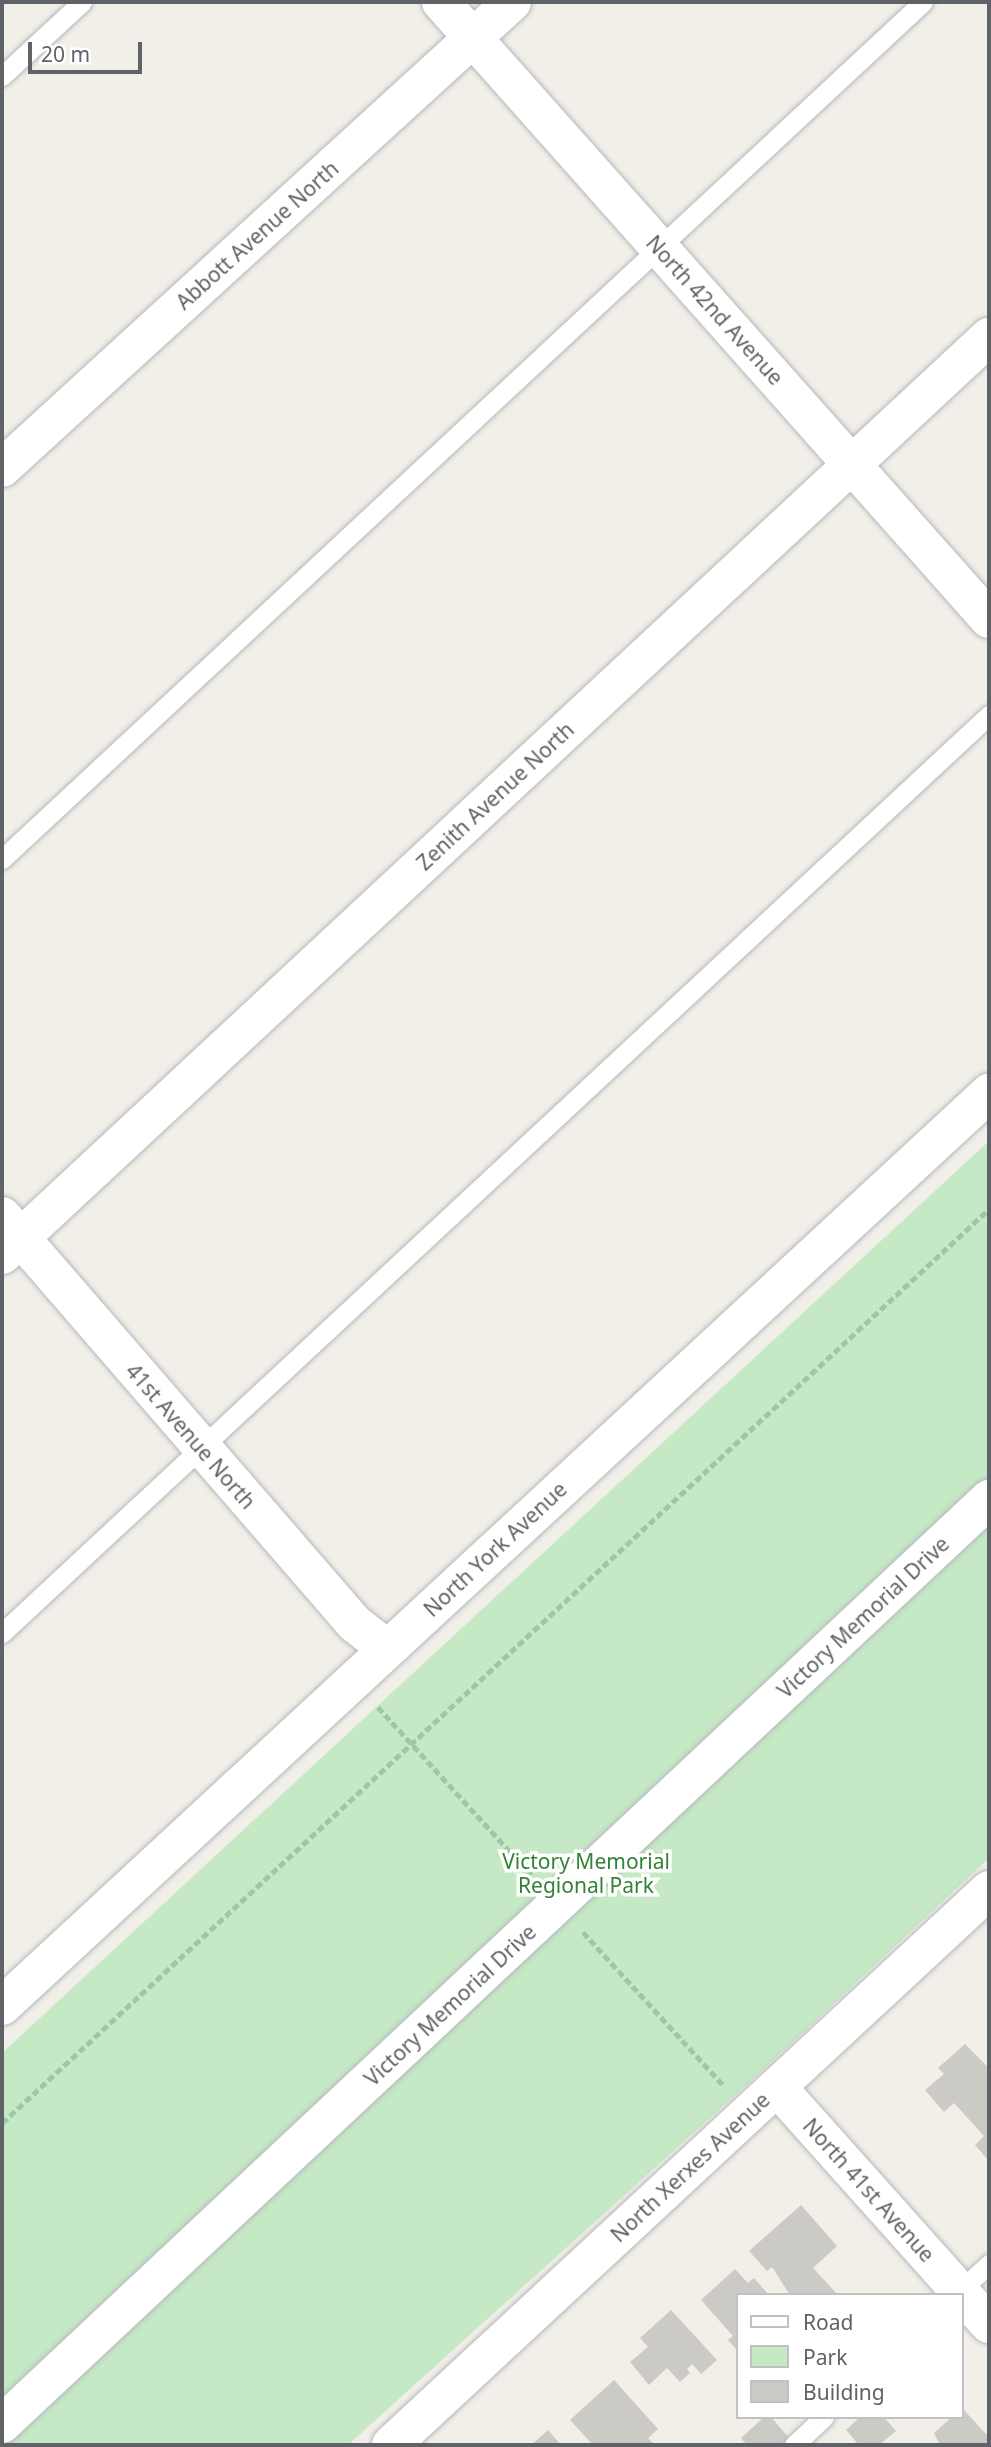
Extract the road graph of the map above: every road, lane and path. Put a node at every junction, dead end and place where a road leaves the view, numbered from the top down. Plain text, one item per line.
1 (82, 2) edge
2 (441, 2) edge
3 (512, 2) edge
4 (923, 2) edge
5 (473, 38) junction
6 (2, 76) edge
7 (657, 245) junction
8 (989, 337) edge
9 (851, 464) junction
10 (2, 468) edge
11 (989, 619) edge
12 (989, 715) edge
13 (2, 859) edge
14 (989, 1093) edge
15 (989, 1209) edge
16 (8, 1236) edge
17 (201, 1449) junction
18 (989, 1499) edge
19 (2, 1633) edge
20 (387, 1649) junction
21 (989, 1890) edge
22 (2, 2007) edge
23 (777, 2087) junction
24 (2, 2123) edge
25 (989, 2264) edge
26 (958, 2293) edge
27 (963, 2298) edge
28 (989, 2324) edge
29 (822, 2419) edge
30 (2, 2424) edge
31 (391, 2445) edge
32 (794, 2445) edge

1 - 6 lane
2 - 5 street, North 42nd Avenue
3 - 5 street, Abbott Avenue North
4 - 7 lane
5 - 7 street, North 42nd Avenue
5 - 10 street, Abbott Avenue North
7 - 9 street, North 42nd Avenue
7 - 13 lane
8 - 9 street, Zenith Avenue North
9 - 11 street, North 42nd Avenue
9 - 16 street, Zenith Avenue North
12 - 17 lane
14 - 20 street, North York Avenue
15 - 24 path
16 - 17 street, 41st Avenue North
17 - 19 lane
17 - 20 street, 41st Avenue North
18 - 30 street, Victory Memorial Drive
20 - 22 street, North York Avenue
21 - 23 street, North Xerxes Avenue
23 - 26 street, North 41st Avenue
23 - 31 street, North Xerxes Avenue
25 - 26 lane
27 - 28 street, North 41st Avenue
29 - 32 lane

